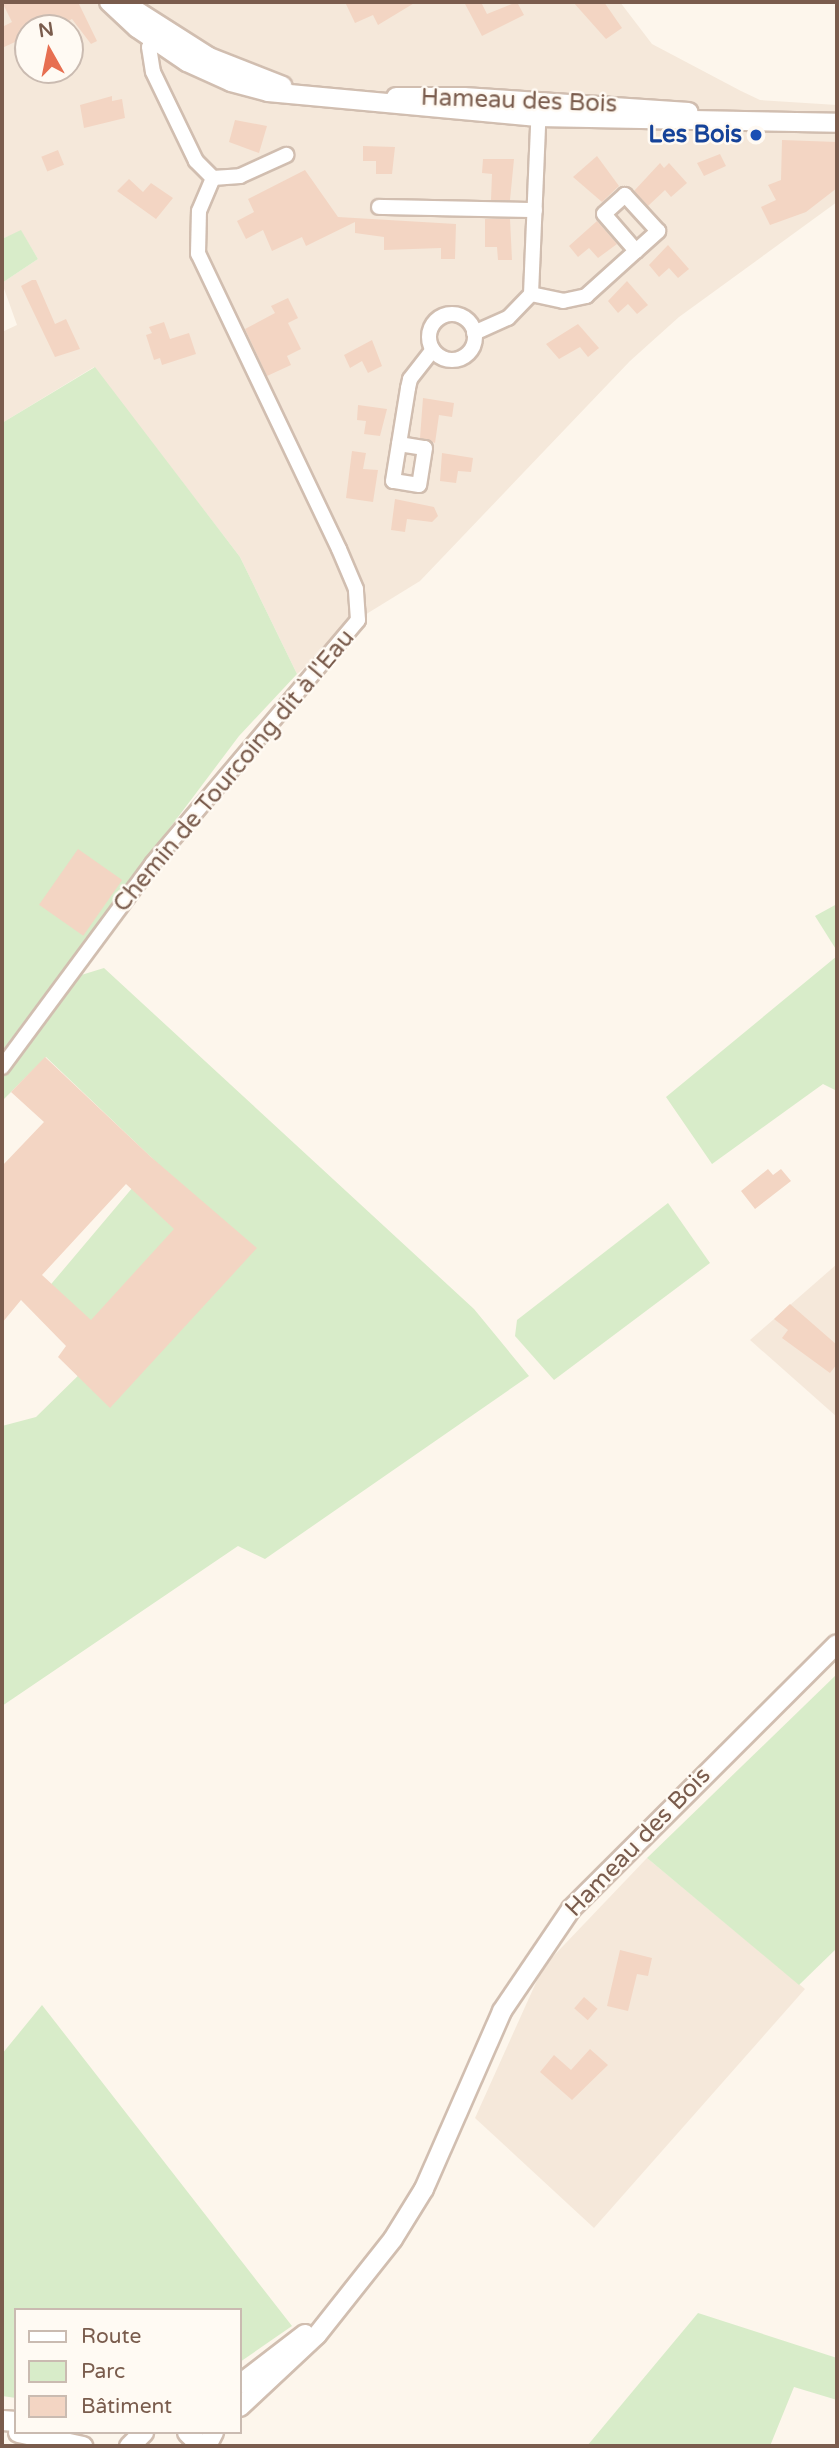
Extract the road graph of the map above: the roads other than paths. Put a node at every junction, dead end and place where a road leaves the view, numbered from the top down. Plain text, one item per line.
1 (110, 2) edge
2 (123, 2) edge
3 (157, 33) junction
4 (539, 109) junction
5 (837, 123) edge
6 (286, 155) dead end
7 (213, 178) junction
8 (379, 207) dead end
9 (535, 210) junction
10 (636, 251) dead end
11 (531, 293) junction
12 (474, 333) junction
13 (433, 350) junction
14 (399, 444) dead end
15 (2, 1067) edge
16 (837, 1644) edge
17 (357, 2287) junction
18 (242, 2382) edge
19 (242, 2405) edge
20 (26, 2434) edge
21 (82, 2446) edge

1 - 3 street, Hameau des Bois
2 - 3 street, Hameau des Bois
3 - 4 street, Hameau des Bois
3 - 7 street
4 - 5 street, Hameau des Bois
4 - 9 street
6 - 7 street
7 - 15 street, Chemin de Tourcoing dit à l'Eau
8 - 9 street
9 - 11 street
10 - 11 street
11 - 12 street
12 - 13 street
12 - 13 street
13 - 14 street
16 - 17 street, Hameau des Bois
17 - 18 street, Hameau des Bois
17 - 19 street, Hameau des Bois
20 - 21 main road

